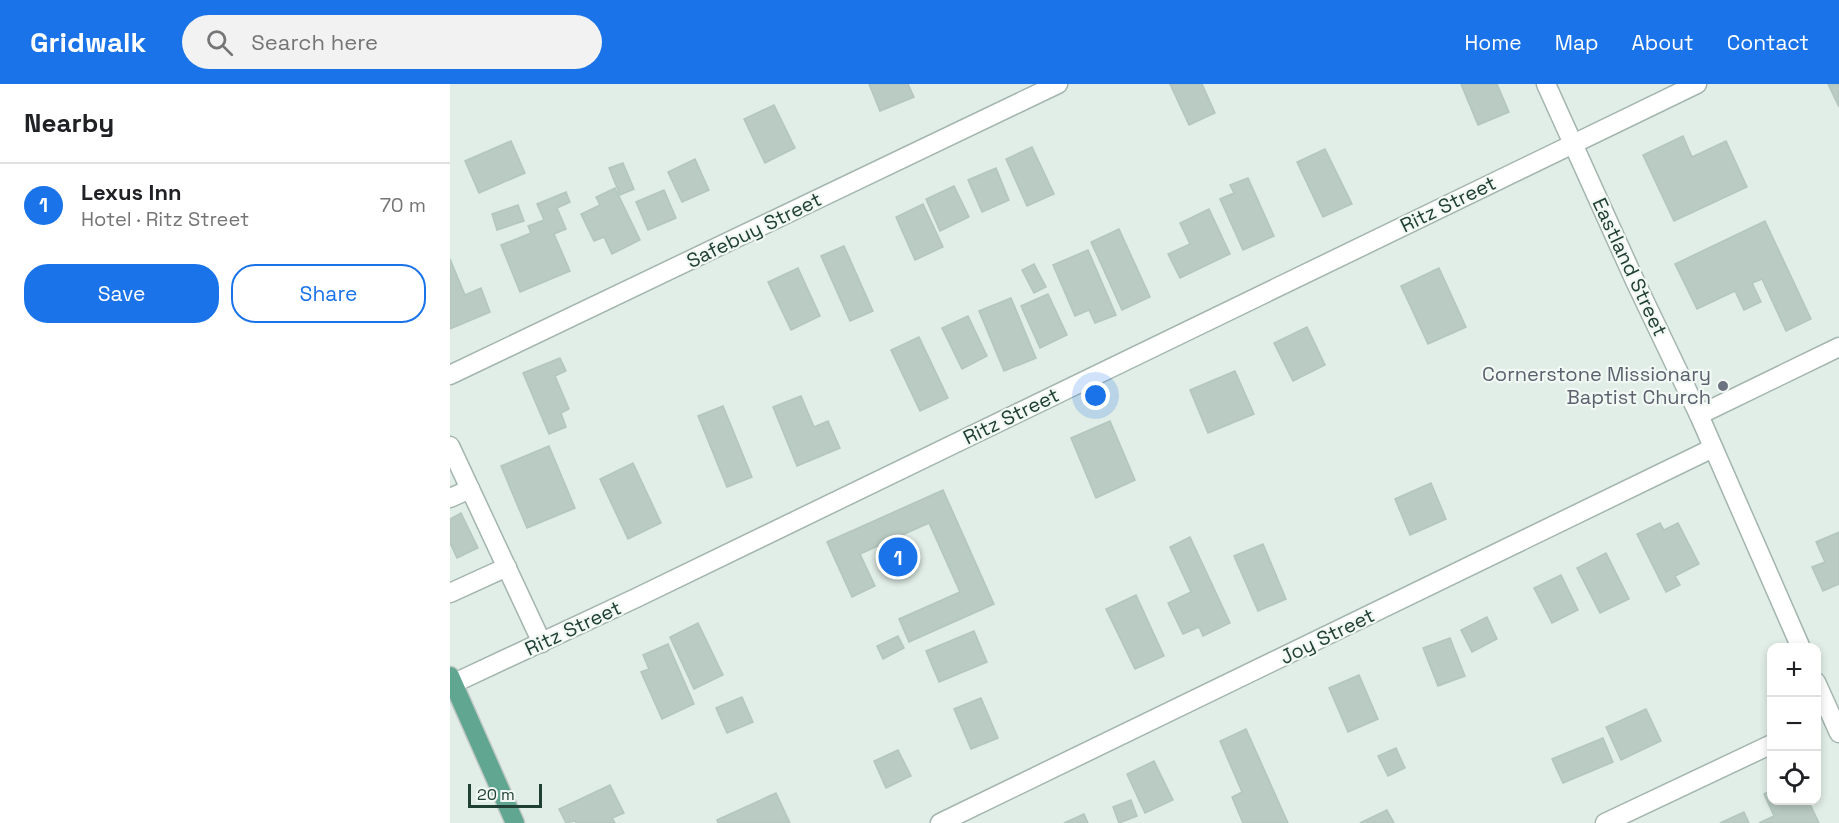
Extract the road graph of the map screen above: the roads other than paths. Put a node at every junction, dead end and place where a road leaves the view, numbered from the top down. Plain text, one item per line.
1 (1058, 84) edge
2 (1546, 84) edge
3 (1697, 84) edge
4 (1573, 143) junction
5 (1839, 347) edge
6 (450, 375) edge
7 (1699, 415) junction
8 (450, 446) edge
9 (1713, 448) junction
10 (470, 489) junction
11 (450, 498) edge
12 (507, 567) junction
13 (450, 593) edge
14 (542, 643) junction
15 (1799, 643) edge
16 (451, 682) edge
17 (1819, 697) edge
18 (1824, 719) edge
19 (1839, 733) edge
20 (1767, 746) edge
21 (515, 823) edge
22 (940, 823) edge
23 (1605, 823) edge

1 - 6 street, Safebuy Street
2 - 4 street, Eastland Street
3 - 4 street, Ritz Street
4 - 7 street, Eastland Street
4 - 14 street, Ritz Street
5 - 7 street
7 - 9 street, Eastland Street
8 - 10 street
9 - 15 street, Eastland Street
9 - 22 street, Joy Street
10 - 11 street
10 - 12 street
12 - 13 street
12 - 14 street
14 - 16 street, Ritz Street
16 - 21 main road
17 - 18 street
18 - 19 street
20 - 23 street

